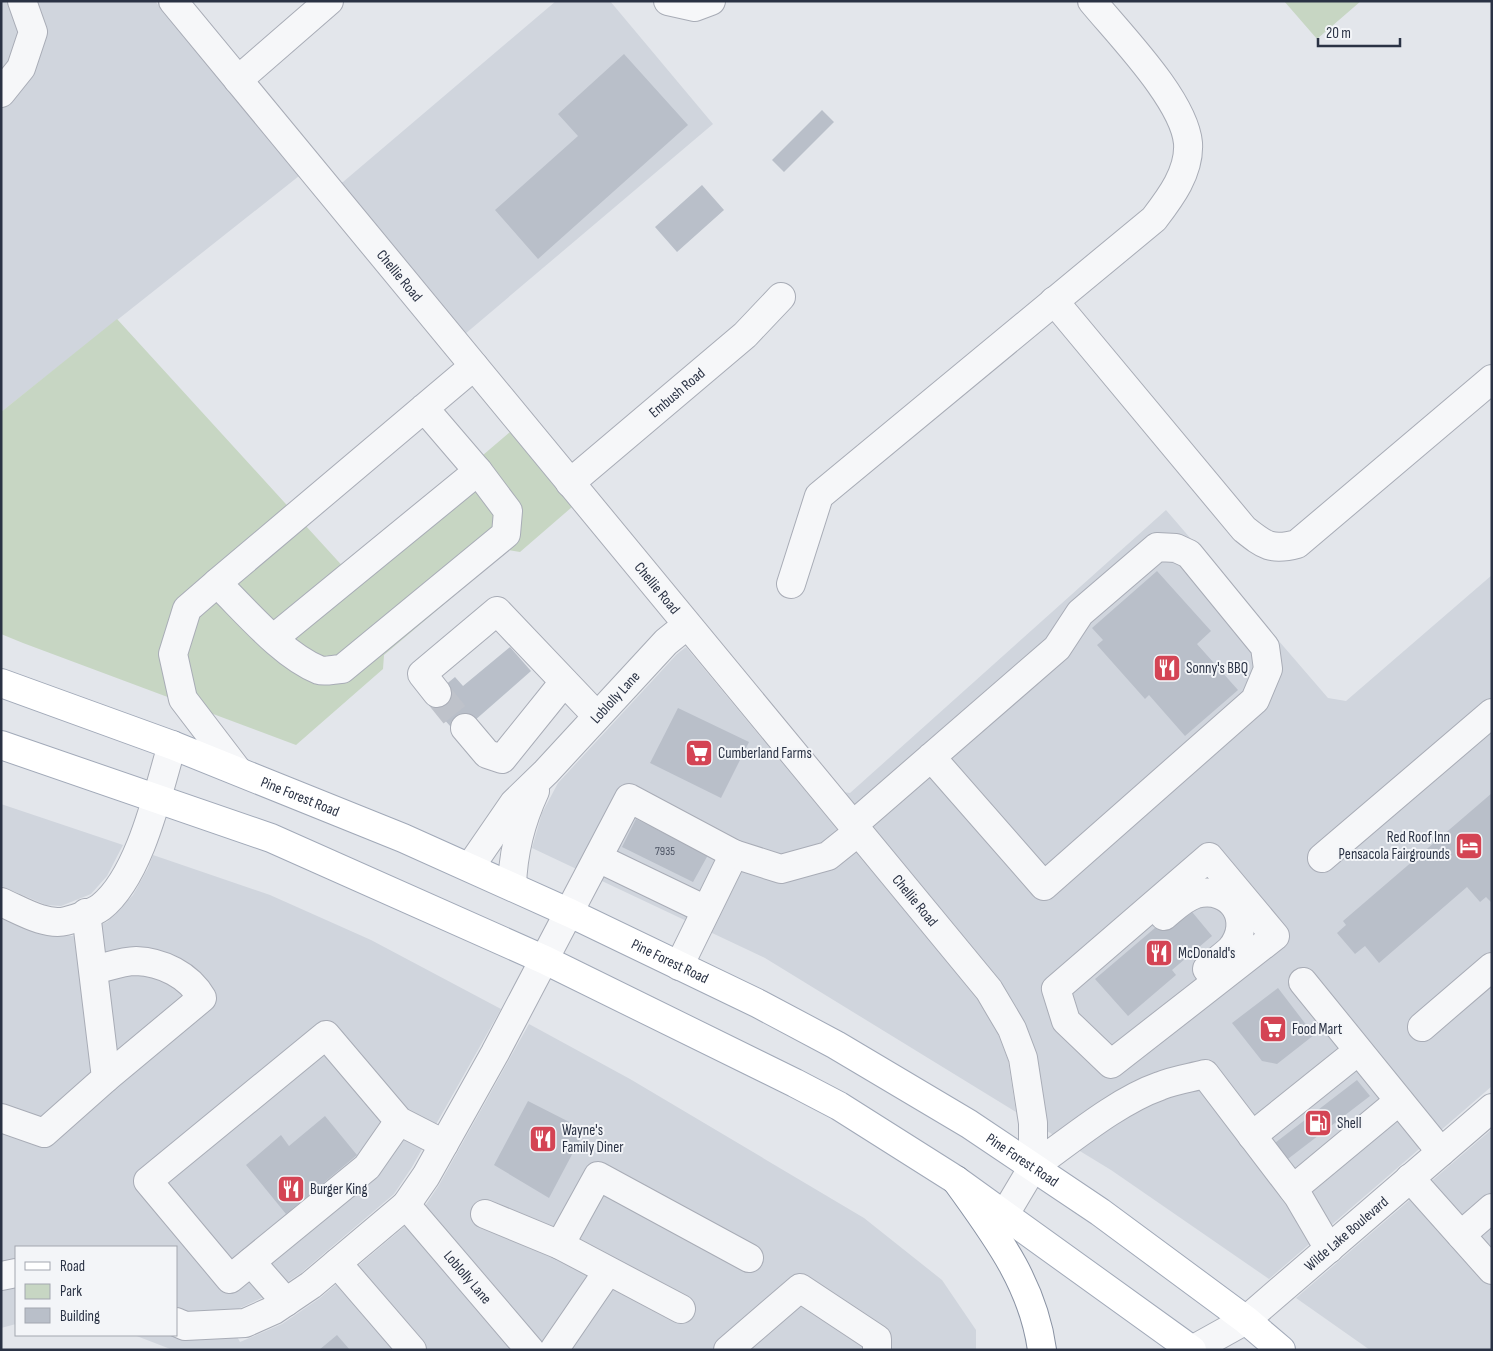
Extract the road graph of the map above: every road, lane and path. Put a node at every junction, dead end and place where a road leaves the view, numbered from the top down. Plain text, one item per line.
1 (22, 1) edge
2 (173, 1) edge
3 (329, 1) edge
4 (668, 1) edge
5 (711, 1) edge
6 (1092, 1) edge
7 (238, 80) junction
8 (1, 93) edge
9 (781, 297) dead end
10 (1054, 301) junction
11 (474, 366) junction
12 (1492, 379) edge
13 (424, 408) junction
14 (478, 471) junction
15 (570, 483) junction
16 (217, 583) junction
17 (791, 584) dead end
18 (687, 626) junction
19 (274, 638) junction
20 (564, 682) junction
21 (1, 683) edge
22 (429, 683) dead end
23 (1492, 713) edge
24 (597, 716) junction
25 (465, 728) tunnel mouth
26 (1, 745) edge
27 (172, 745) junction
28 (931, 757) junction
29 (238, 771) junction
30 (546, 772) junction
31 (156, 797) junction
32 (855, 829) junction
33 (734, 854) junction
34 (598, 858) junction
35 (1322, 858) dead end
36 (470, 867) junction
37 (512, 886) junction
38 (1, 902) edge
39 (706, 910) junction
40 (86, 913) junction
41 (570, 913) junction
42 (545, 960) junction
43 (679, 966) junction
44 (1492, 967) edge
45 (94, 970) junction
46 (1303, 982) dead end
47 (1061, 1006) junction
48 (1171, 1017) junction
49 (1422, 1027) dead end
50 (1358, 1051) junction
51 (1120, 1057) junction
52 (106, 1078) junction
53 (1141, 1095) junction
54 (1399, 1101) junction
55 (1492, 1108) edge
56 (1, 1118) edge
57 (399, 1120) junction
58 (1252, 1136) junction
59 (444, 1144) junction
60 (1440, 1152) junction
61 (1033, 1167) junction
62 (1410, 1178) junction
63 (956, 1180) junction
64 (1293, 1189) junction
65 (406, 1205) junction
66 (1492, 1208) edge
67 (485, 1214) dead end
68 (1005, 1214) junction
69 (1461, 1235) junction
70 (560, 1245) junction
71 (1329, 1249) junction
72 (749, 1258) dead end
73 (251, 1262) junction
74 (337, 1263) junction
75 (1492, 1270) edge
76 (608, 1271) junction
77 (15, 1273) edge
78 (1, 1276) edge
79 (286, 1302) junction
80 (681, 1310) dead end
81 (1246, 1320) junction
82 (178, 1323) edge
83 (866, 1345) edge
84 (412, 1350) edge
85 (530, 1350) edge
86 (554, 1350) edge
87 (728, 1350) edge
88 (1042, 1350) edge
89 (1192, 1350) edge
90 (1281, 1350) edge

1 - 8 street
2 - 7 street, Chellie Road
3 - 7 street
4 - 5 street
6 - 10 street
7 - 11 street, Chellie Road
9 - 15 street, Embush Road
10 - 12 street
10 - 17 street
11 - 13 street
11 - 15 street, Chellie Road
13 - 14 street
13 - 16 street
14 - 19 street
14 - 19 street
15 - 18 street, Chellie Road
16 - 19 street
16 - 29 street
18 - 24 street, Loblolly Lane
18 - 32 street, Chellie Road
20 - 22 street
20 - 24 street
20 - 25 street
21 - 27 main road, Pine Forest Road
23 - 35 street
24 - 30 street, Loblolly Lane
26 - 31 main road
27 - 29 main road, Pine Forest Road
27 - 31 street
28 - 28 street
28 - 32 street
29 - 36 main road, Pine Forest Road
30 - 36 street, Loblolly Lane
30 - 37 street, Loblolly Lane
31 - 40 street
31 - 42 main road
32 - 33 street
32 - 61 street, Chellie Road
33 - 34 street
33 - 39 street
34 - 39 street
34 - 41 street
36 - 37 main road, Pine Forest Road
37 - 41 main road, Pine Forest Road
38 - 40 street
39 - 43 street
40 - 45 street
41 - 42 street
41 - 43 main road, Pine Forest Road
42 - 59 street
42 - 63 main road
43 - 61 main road, Pine Forest Road
44 - 49 street
45 - 52 street
45 - 52 street
46 - 50 street
47 - 48 street
47 - 48 street
47 - 51 street
48 - 51 street
50 - 54 street
50 - 58 street
51 - 53 street
52 - 56 street
53 - 58 street
53 - 61 street
54 - 60 street
54 - 64 street
55 - 60 street, Wilde Lake Boulevard
57 - 59 street
57 - 73 street
57 - 73 street
58 - 64 street
59 - 65 street
60 - 62 street, Wilde Lake Boulevard
61 - 68 street
61 - 81 main road, Pine Forest Road
62 - 69 street
62 - 71 street, Wilde Lake Boulevard
63 - 68 main road
63 - 88 main road
64 - 71 street
65 - 74 street
65 - 85 street, Loblolly Lane
66 - 69 street
67 - 70 street
68 - 89 main road
69 - 75 street
70 - 72 street
70 - 76 street
71 - 81 street, Wilde Lake Boulevard
73 - 79 street
74 - 79 street
74 - 84 street
76 - 80 street
76 - 86 street
77 - 78 street
79 - 82 street
81 - 89 street, Wilde Lake Boulevard
81 - 90 main road, Pine Forest Road
83 - 87 street

